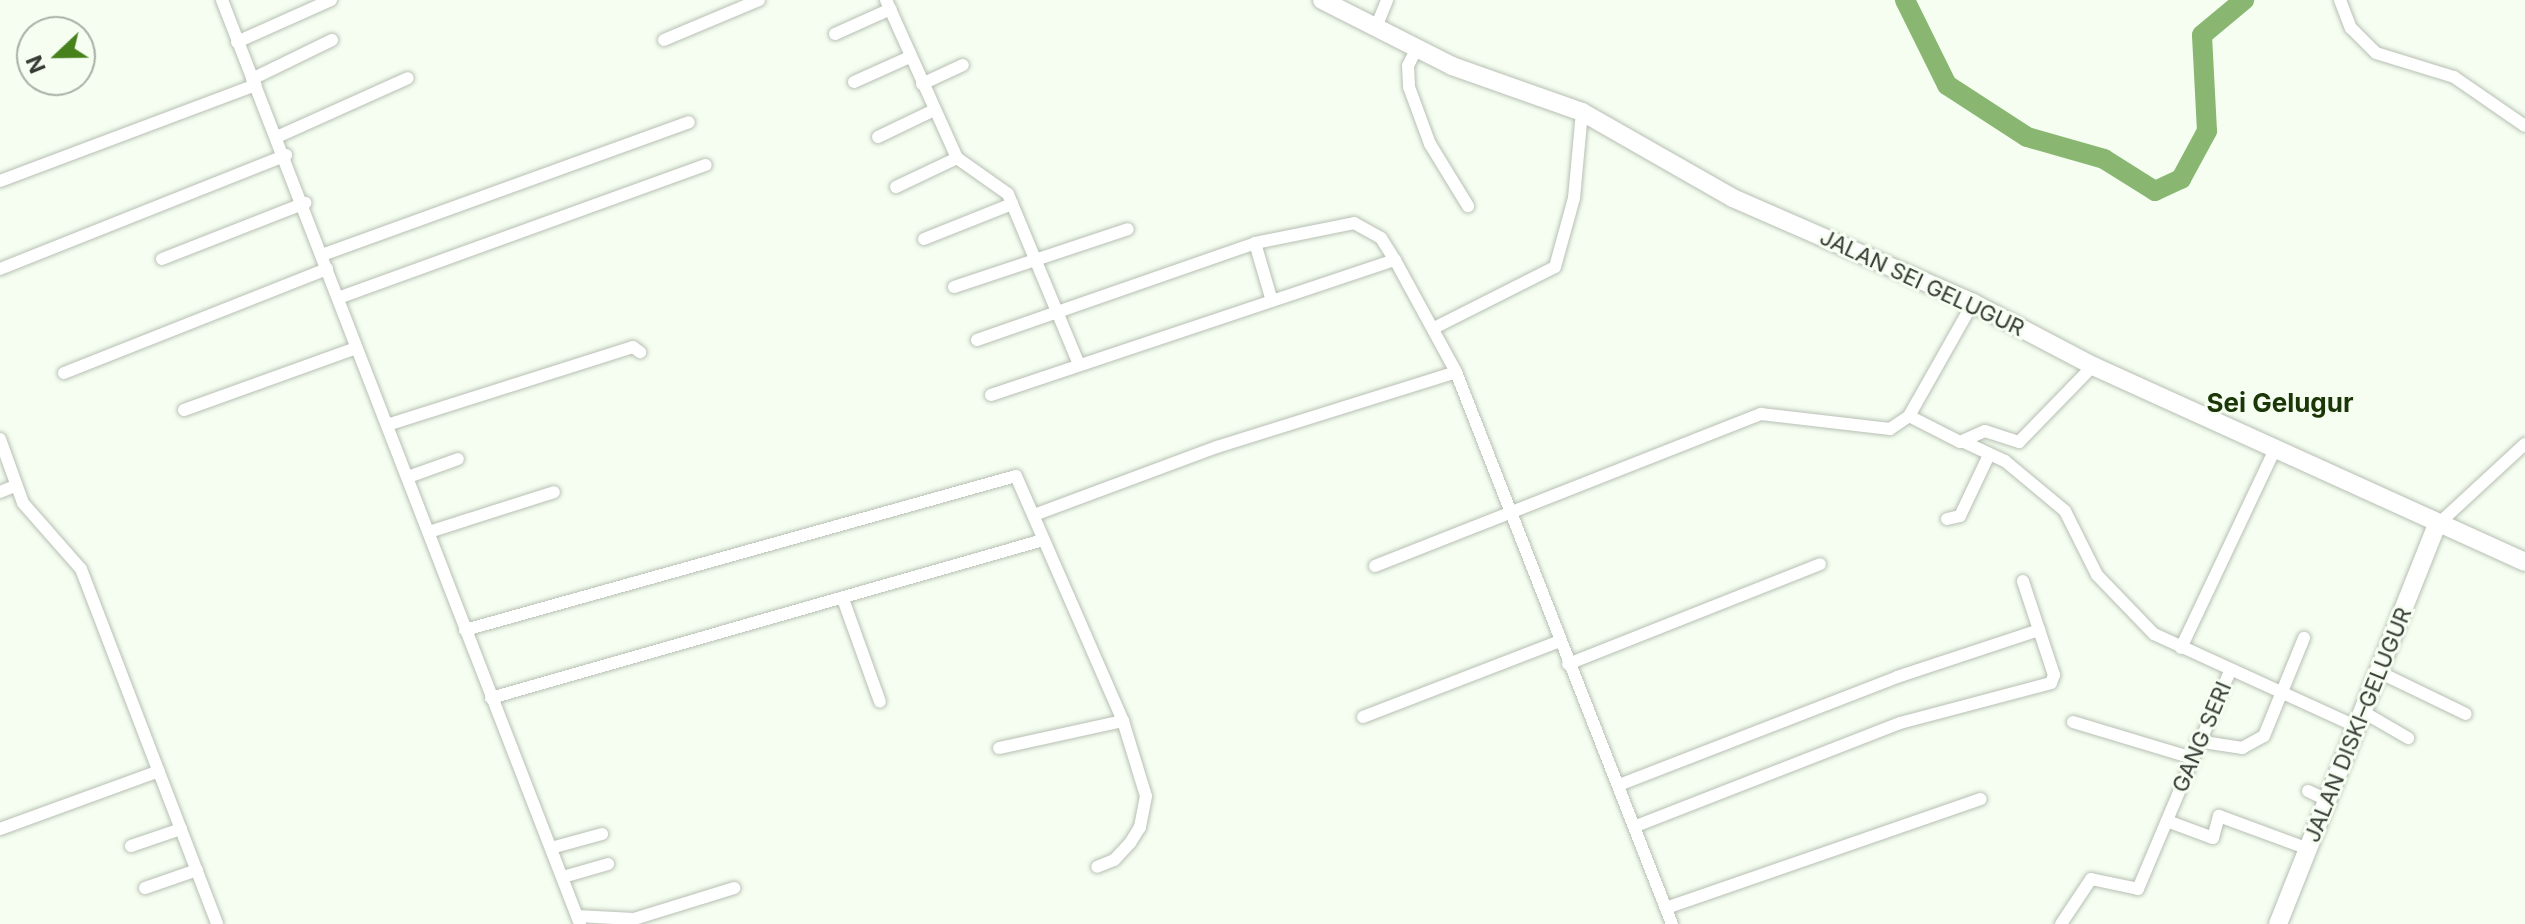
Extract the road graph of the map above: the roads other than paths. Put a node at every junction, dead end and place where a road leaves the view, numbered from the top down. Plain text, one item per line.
1 (222, 0) edge
2 (331, 0) edge
3 (759, 0) edge
4 (1322, 0) edge
5 (1387, 0) edge
6 (2340, 0) edge
7 (889, 5) edge
8 (1377, 25) junction
9 (835, 34) dead end
10 (332, 40) dead end
11 (664, 40) dead end
12 (237, 42) junction
13 (1417, 48) junction
14 (910, 57) junction
15 (963, 65) dead end
16 (408, 78) dead end
17 (254, 82) junction
18 (854, 82) dead end
19 (922, 84) junction
20 (934, 110) junction
21 (1582, 112) junction
22 (689, 122) dead end
23 (2525, 126) edge
24 (279, 136) junction
25 (878, 137) dead end
26 (286, 155) junction
27 (957, 158) junction
28 (706, 165) dead end
29 (0, 181) edge
30 (896, 187) dead end
31 (305, 203) junction
32 (1012, 204) junction
33 (1468, 206) dead end
34 (1128, 229) dead end
35 (924, 239) dead end
36 (1255, 243) junction
37 (322, 255) junction
38 (1036, 258) junction
39 (162, 259) dead end
40 (1395, 260) junction
41 (0, 269) edge
42 (327, 269) junction
43 (954, 287) dead end
44 (338, 298) junction
45 (1272, 301) junction
46 (1973, 303) junction
47 (1058, 314) junction
48 (1436, 327) junction
49 (977, 340) dead end
50 (356, 348) junction
51 (640, 352) dead end
52 (1078, 362) junction
53 (2093, 366) junction
54 (1456, 372) junction
55 (64, 373) dead end
56 (991, 395) dead end
57 (184, 410) dead end
58 (1909, 416) junction
59 (387, 425) junction
60 (0, 439) edge
61 (1964, 442) junction
62 (2525, 444) edge
63 (2274, 451) junction
64 (1988, 457) junction
65 (458, 459) dead end
66 (408, 477) junction
67 (15, 486) junction
68 (0, 492) edge
69 (554, 492) dead end
70 (1510, 511) junction
71 (1034, 515) junction
72 (1947, 519) dead end
73 (2436, 526) junction
74 (429, 532) junction
75 (1043, 540) junction
76 (2525, 562) edge
77 (1820, 564) dead end
78 (1375, 566) dead end
79 (2023, 581) dead end
80 (843, 599) junction
81 (465, 630) junction
82 (2039, 630) junction
83 (2304, 638) dead end
84 (1560, 641) junction
85 (2181, 648) junction
86 (1568, 664) junction
87 (2230, 671) junction
88 (2381, 673) junction
89 (2283, 697) junction
90 (491, 698) junction
91 (880, 702) dead end
92 (2466, 714) dead end
93 (1363, 717) dead end
94 (2362, 720) junction
95 (1123, 721) junction
96 (2073, 722) dead end
97 (2408, 738) dead end
98 (2197, 741) junction
99 (999, 748) dead end
100 (2192, 758) junction
101 (159, 771) junction
102 (1619, 785) junction
103 (2308, 791) dead end
104 (1981, 799) dead end
105 (2329, 801) junction
106 (2167, 821) junction
107 (1636, 826) junction
108 (0, 829) edge
109 (181, 829) junction
110 (602, 834) dead end
111 (131, 846) dead end
112 (551, 848) junction
113 (2308, 849) junction
114 (608, 864) dead end
115 (1097, 867) dead end
116 (197, 870) junction
117 (563, 877) junction
118 (145, 888) dead end
119 (734, 888) dead end
120 (1666, 908) junction
121 (578, 920) edge
122 (217, 924) edge
123 (1672, 924) edge
124 (2061, 924) edge
125 (2278, 924) edge

1 - 12 street
2 - 12 street
3 - 11 street
4 - 8 main road, JALAN SEI GELUGUR
5 - 8 street
6 - 23 street
7 - 9 street
7 - 14 street
8 - 13 main road, JALAN SEI GELUGUR
10 - 17 street
12 - 17 street
13 - 21 main road, JALAN SEI GELUGUR
13 - 33 street
14 - 18 street
14 - 19 street
15 - 19 street
16 - 24 street
17 - 24 street
17 - 29 street
19 - 20 street
20 - 25 street
20 - 27 street
21 - 46 main road, JALAN SEI GELUGUR
21 - 48 street
22 - 37 street
24 - 26 street
26 - 31 street
26 - 41 street
27 - 30 street
27 - 32 street
28 - 44 street
31 - 37 street
31 - 39 street
32 - 35 street
32 - 38 street
34 - 38 street
36 - 40 street
36 - 45 street
36 - 47 street
37 - 42 street
38 - 43 street
38 - 47 street
40 - 45 street
40 - 48 street
42 - 44 street
42 - 55 street
44 - 50 street
45 - 52 street
46 - 53 main road, JALAN SEI GELUGUR
46 - 58 street
47 - 49 street
47 - 52 street
48 - 54 street
50 - 57 street
50 - 59 street
51 - 59 street
52 - 56 street
53 - 61 street
53 - 63 main road, JALAN SEI GELUGUR
54 - 70 street
54 - 71 street
58 - 61 street
58 - 70 street
59 - 66 street
60 - 67 street
61 - 64 street
62 - 73 street
63 - 73 main road, JALAN SEI GELUGUR
63 - 85 street
64 - 72 street
64 - 85 street
65 - 66 street
66 - 74 street
67 - 68 street
67 - 101 street
69 - 74 street
70 - 78 street
70 - 84 street
71 - 75 street
71 - 81 street
73 - 76 main road, JALAN SEI GELUGUR
73 - 88 main road, JALAN DISKI–GELUGUR
74 - 81 street
75 - 80 street
75 - 95 street
77 - 86 street
79 - 82 street
80 - 90 street
80 - 91 street
81 - 90 street
82 - 102 street
82 - 107 street
83 - 89 street
84 - 86 street
84 - 93 street
85 - 87 street
86 - 102 street
87 - 89 street, GANG SERI
87 - 98 street, GANG SERI
88 - 92 street
88 - 94 main road, JALAN DISKI–GELUGUR
89 - 94 street, GANG SERI
89 - 98 street
90 - 112 street
94 - 97 street, GANG SERI
94 - 105 main road, JALAN DISKI–GELUGUR
95 - 99 street
95 - 115 street
96 - 100 street
98 - 100 street, GANG SERI
100 - 106 street, GANG SERI
101 - 108 street
101 - 109 street
102 - 107 street
103 - 105 street
104 - 120 street
105 - 113 main road, JALAN DISKI–GELUGUR
106 - 113 street
106 - 124 street, GANG SERI
107 - 120 street
109 - 111 street
109 - 116 street
110 - 112 street
112 - 117 street
113 - 125 main road, JALAN DISKI–GELUGUR
114 - 117 street
116 - 118 street
116 - 122 street
117 - 121 street
119 - 121 street
120 - 123 street

